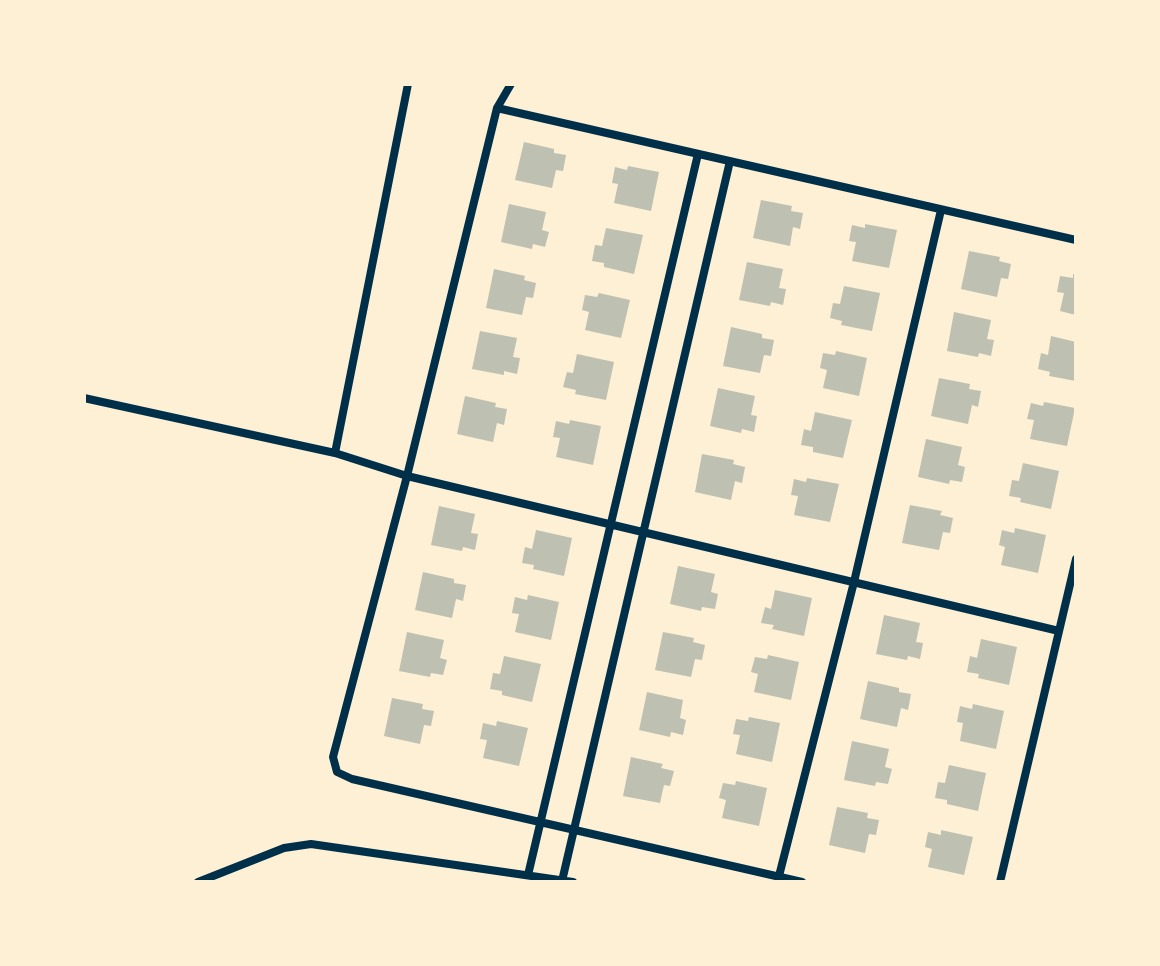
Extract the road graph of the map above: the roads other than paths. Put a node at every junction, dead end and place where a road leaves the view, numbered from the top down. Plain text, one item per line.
1 (408, 84) edge
2 (511, 84) edge
3 (497, 108) junction
4 (698, 154) junction
5 (730, 161) junction
6 (941, 210) junction
7 (1076, 240) edge
8 (84, 398) edge
9 (335, 453) junction
10 (407, 476) junction
11 (611, 524) junction
12 (644, 532) junction
13 (1076, 559) edge
14 (854, 582) junction
15 (1059, 631) junction
16 (541, 821) junction
17 (574, 829) junction
18 (528, 875) junction
19 (779, 876) junction
20 (562, 881) edge
21 (198, 882) edge
22 (573, 882) edge
23 (802, 882) edge
24 (1000, 882) edge

1 - 9 street
2 - 3 street
3 - 4 street
3 - 10 street
4 - 5 street
4 - 11 street
5 - 6 street
5 - 12 street
6 - 7 street
6 - 14 street
8 - 9 street
9 - 10 street
10 - 11 street
10 - 16 street
11 - 12 street
11 - 16 street
12 - 14 street
12 - 17 street
13 - 15 street
14 - 15 street
14 - 19 street
15 - 24 street
16 - 17 street
16 - 18 street
17 - 19 street
17 - 20 street
18 - 20 street
18 - 21 street
19 - 23 street
20 - 22 street

